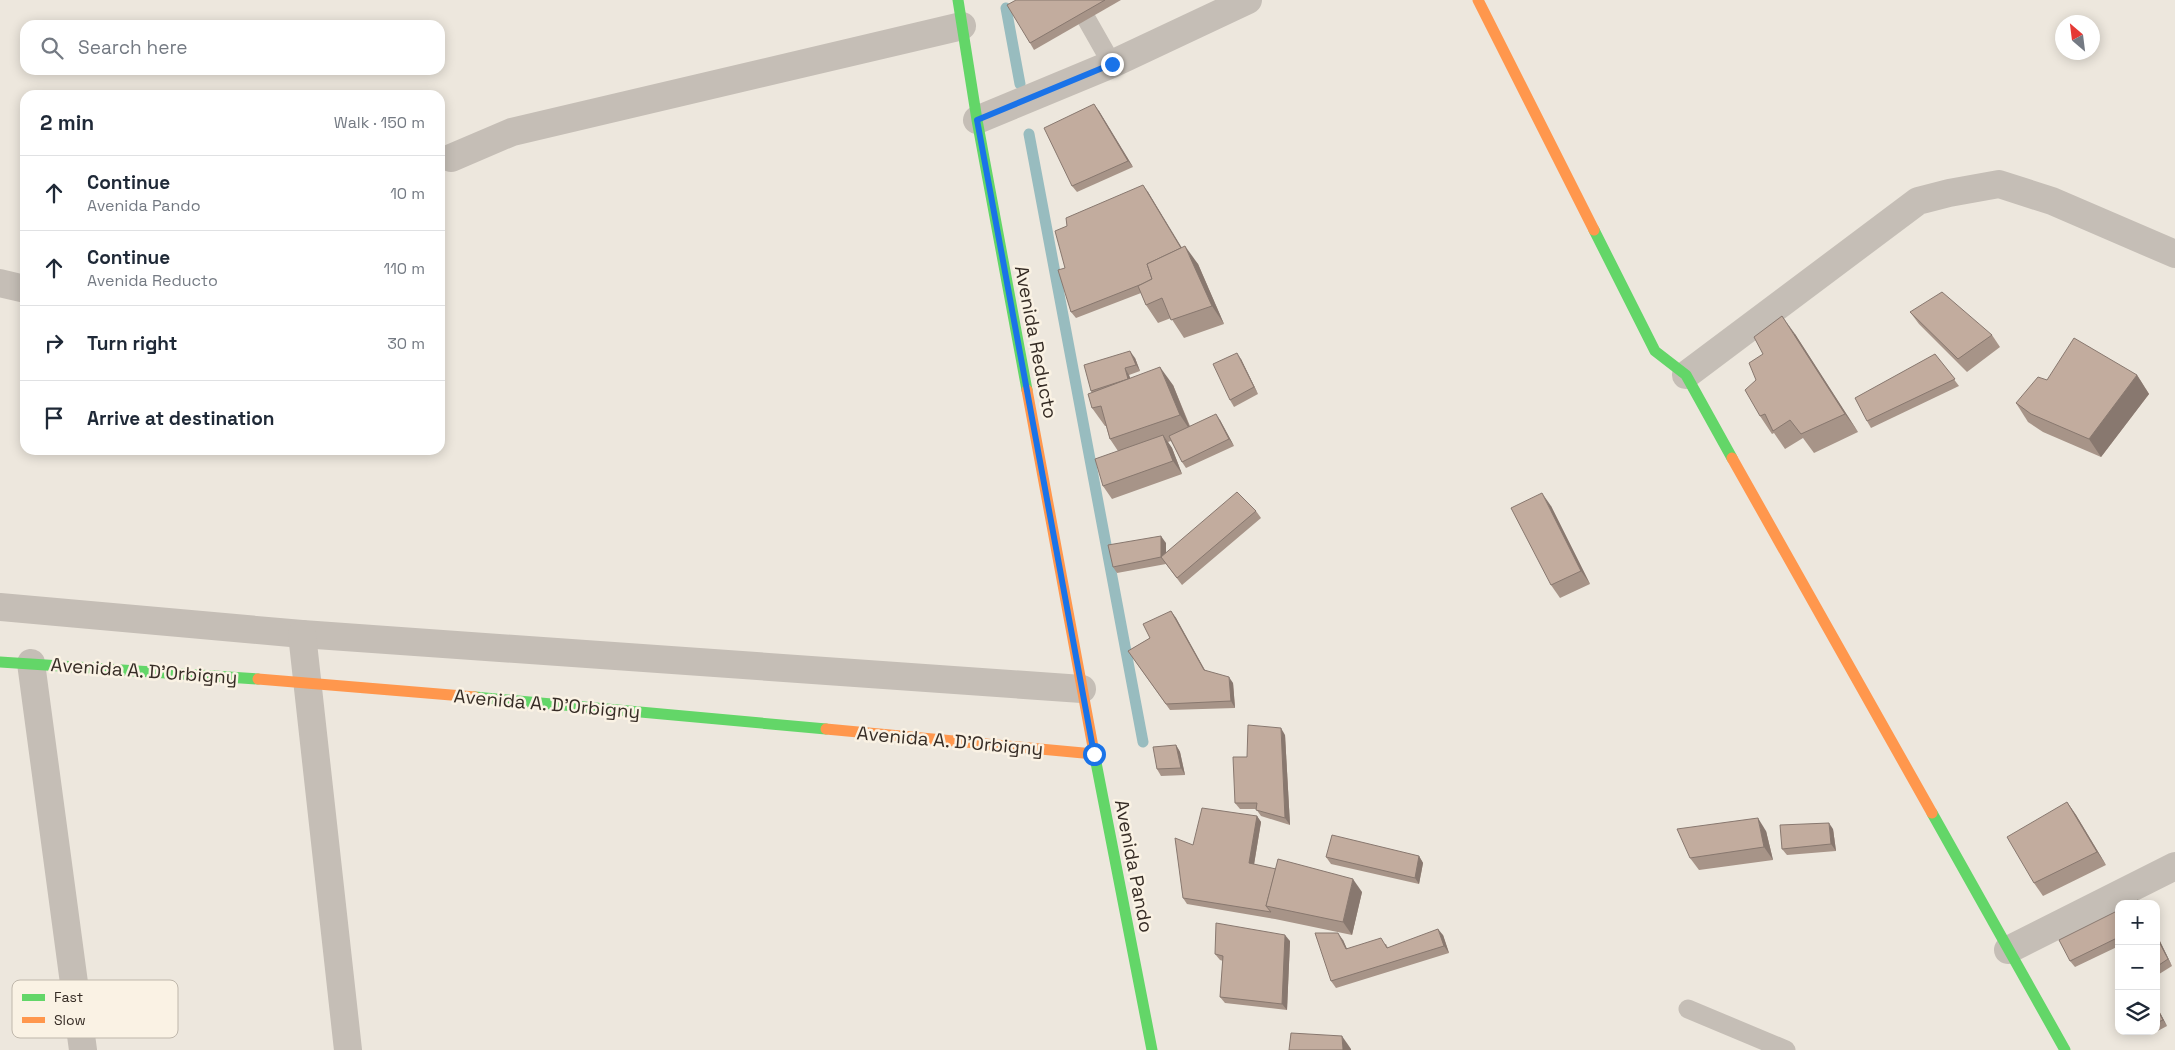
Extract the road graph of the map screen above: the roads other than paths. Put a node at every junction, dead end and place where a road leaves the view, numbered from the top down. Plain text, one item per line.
1 (1248, 0) edge
2 (1478, 0) edge
3 (960, 13) edge
4 (1087, 20) edge
5 (1112, 64) junction
6 (977, 120) junction
7 (451, 158) dead end
8 (2175, 254) edge
9 (0, 283) edge
10 (20, 288) edge
11 (1686, 375) junction
12 (0, 607) edge
13 (302, 634) junction
14 (0, 662) edge
15 (31, 663) junction
16 (308, 682) junction
17 (1082, 689) junction
18 (1094, 754) junction
19 (2175, 866) edge
20 (2008, 950) junction
21 (74, 980) edge
22 (1688, 1009) dead end
23 (348, 1050) edge
24 (1152, 1050) edge
25 (1786, 1050) edge
26 (2064, 1050) edge

1 - 5 street
2 - 11 street
3 - 6 street, Avenida Reducto
3 - 7 street
4 - 5 lane
5 - 6 street
6 - 17 street, Avenida Reducto
8 - 11 street
9 - 10 street
11 - 20 street
12 - 13 street
13 - 16 street
13 - 17 street
14 - 15 street, Avenida A. D'Orbigny
15 - 16 street, Avenida A. D'Orbigny
15 - 21 street
16 - 18 street, Avenida A. D'Orbigny
16 - 23 street
17 - 18 street, Avenida Pando
18 - 24 street, Avenida Pando
19 - 20 street
20 - 26 street
22 - 25 lane

